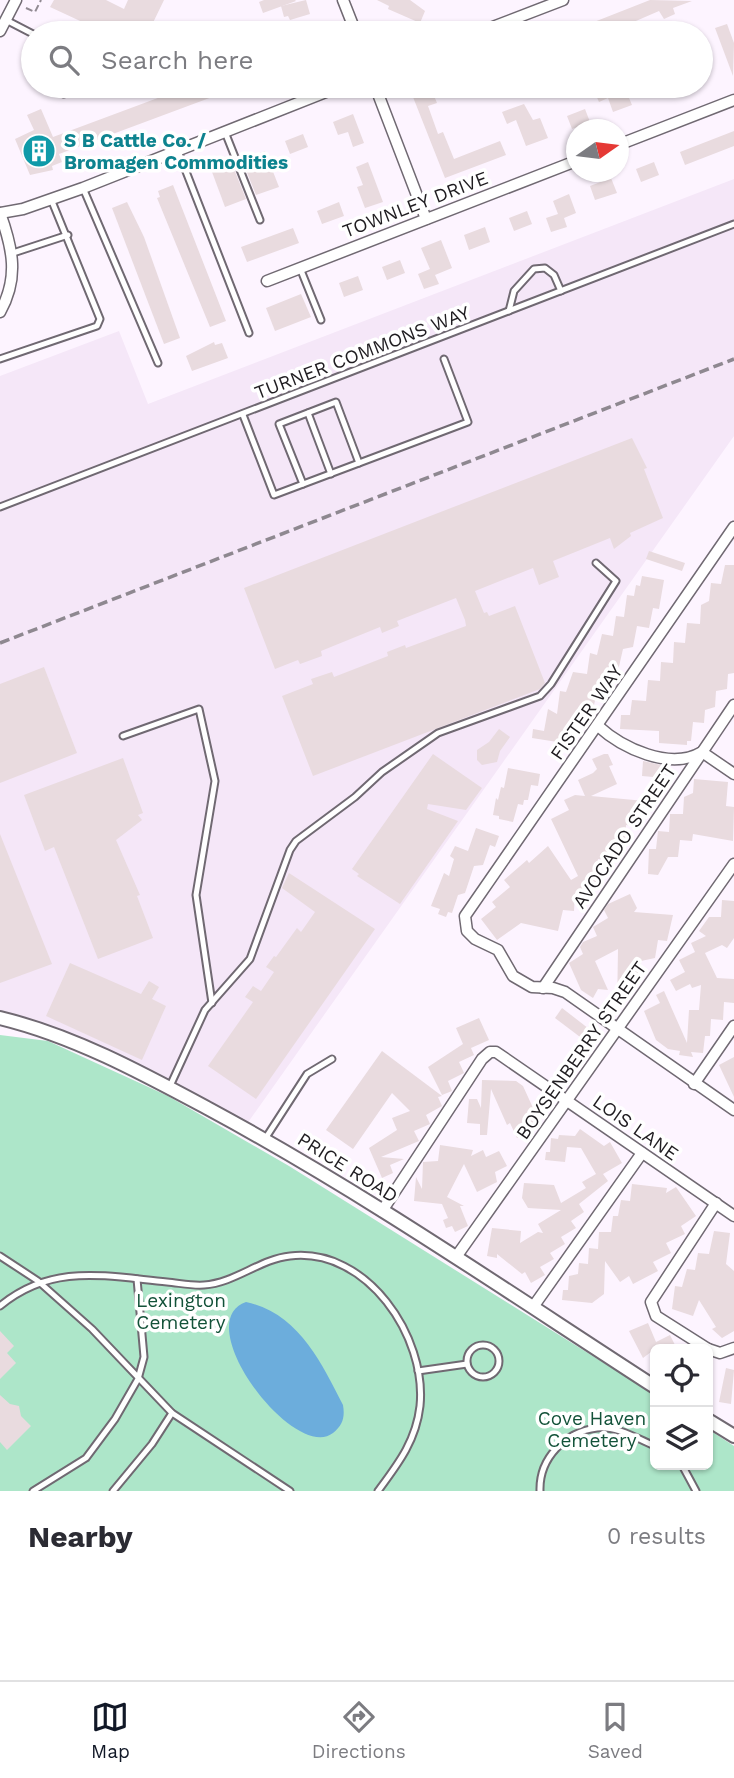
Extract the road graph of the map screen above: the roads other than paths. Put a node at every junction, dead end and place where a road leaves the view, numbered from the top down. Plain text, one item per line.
1 (343, 0) edge
2 (563, 0) edge
3 (20, 4) edge
4 (6, 20) junction
5 (351, 21) edge
6 (508, 21) edge
7 (21, 28) edge
8 (0, 32) edge
9 (311, 98) edge
10 (380, 98) edge
11 (734, 100) edge
12 (225, 132) junction
13 (629, 141) edge
14 (178, 151) junction
15 (566, 165) edge
16 (83, 188) junction
17 (51, 199) junction
18 (0, 213) edge
19 (426, 219) junction
20 (260, 220) dead end
21 (734, 224) edge
22 (68, 235) junction
23 (13, 253) junction
24 (300, 268) junction
25 (267, 281) dead end
26 (561, 291) junction
27 (509, 311) junction
28 (0, 312) edge
29 (321, 320) dead end
30 (249, 333) dead end
31 (0, 359) edge
32 (444, 359) dead end
33 (158, 363) dead end
34 (308, 413) junction
35 (243, 415) junction
36 (359, 463) junction
37 (331, 474) junction
38 (303, 484) junction
39 (0, 507) edge
40 (734, 527) edge
41 (596, 563) dead end
42 (734, 705) edge
43 (598, 726) junction
44 (123, 736) dead end
45 (702, 752) junction
46 (734, 774) edge
47 (734, 864) edge
48 (543, 988) junction
49 (212, 1003) junction
50 (0, 1018) edge
51 (734, 1026) edge
52 (618, 1029) junction
53 (332, 1059) dead end
54 (694, 1084) junction
55 (170, 1086) junction
56 (567, 1100) junction
57 (734, 1110) edge
58 (265, 1139) junction
59 (642, 1153) junction
60 (716, 1203) junction
61 (382, 1210) junction
62 (734, 1216) edge
63 (0, 1256) edge
64 (456, 1258) junction
65 (137, 1279) junction
66 (38, 1281) junction
67 (0, 1306) edge
68 (533, 1307) junction
69 (700, 1344) edge
70 (734, 1348) edge
71 (713, 1351) edge
72 (467, 1364) junction
73 (418, 1371) junction
74 (138, 1379) junction
75 (650, 1384) edge
76 (172, 1413) junction
77 (713, 1423) edge
78 (734, 1436) edge
79 (650, 1444) edge
80 (685, 1470) edge
81 (33, 1491) edge
82 (113, 1491) edge
83 (290, 1491) edge
84 (378, 1491) edge
85 (540, 1491) edge
86 (696, 1491) edge

1 - 5 street
2 - 6 street
3 - 4 street
4 - 7 lane
4 - 8 street
9 - 12 street
10 - 19 street
11 - 13 street
12 - 14 street
12 - 20 lane
14 - 16 street
14 - 30 lane
15 - 19 street, TOWNLEY DRIVE
16 - 17 street
16 - 33 lane
17 - 18 street
17 - 22 lane
18 - 23 street
19 - 24 street, TOWNLEY DRIVE
21 - 26 lane, TURNER COMMONS WAY
22 - 23 lane
22 - 31 lane
23 - 28 street
24 - 25 street, TOWNLEY DRIVE
24 - 29 lane
26 - 27 lane, TURNER COMMONS WAY
26 - 27 lane
27 - 35 lane, TURNER COMMONS WAY
32 - 36 lane
34 - 36 lane
34 - 37 lane
34 - 38 lane
35 - 38 lane
35 - 39 lane, TURNER COMMONS WAY
36 - 37 lane
37 - 38 lane
40 - 43 street, FISTER WAY
41 - 49 lane
42 - 45 street, AVOCADO STREET
43 - 45 street
43 - 48 street, FISTER WAY
44 - 49 lane
45 - 46 street
45 - 48 street, AVOCADO STREET
47 - 52 street, BOYSENBERRY STREET
48 - 52 street
49 - 55 lane
50 - 55 street, PRICE ROAD
51 - 54 street
52 - 54 street
52 - 56 street, BOYSENBERRY STREET
53 - 58 lane
54 - 57 street
55 - 58 street, PRICE ROAD
56 - 59 street, LOIS LANE
56 - 61 street, LOIS LANE
56 - 64 street, BOYSENBERRY STREET
58 - 61 street, PRICE ROAD
59 - 60 street, LOIS LANE
59 - 68 street
60 - 62 street, LOIS LANE
60 - 69 street
61 - 64 street, PRICE ROAD
63 - 66 lane
64 - 68 street, PRICE ROAD
65 - 66 lane
65 - 73 lane
65 - 74 lane
66 - 67 lane
66 - 74 lane
68 - 75 street, PRICE ROAD
70 - 71 street
72 - 72 lane
72 - 73 lane
73 - 84 lane
74 - 76 lane
74 - 81 lane
76 - 82 lane
76 - 83 lane
77 - 78 street
79 - 85 lane
80 - 86 lane

